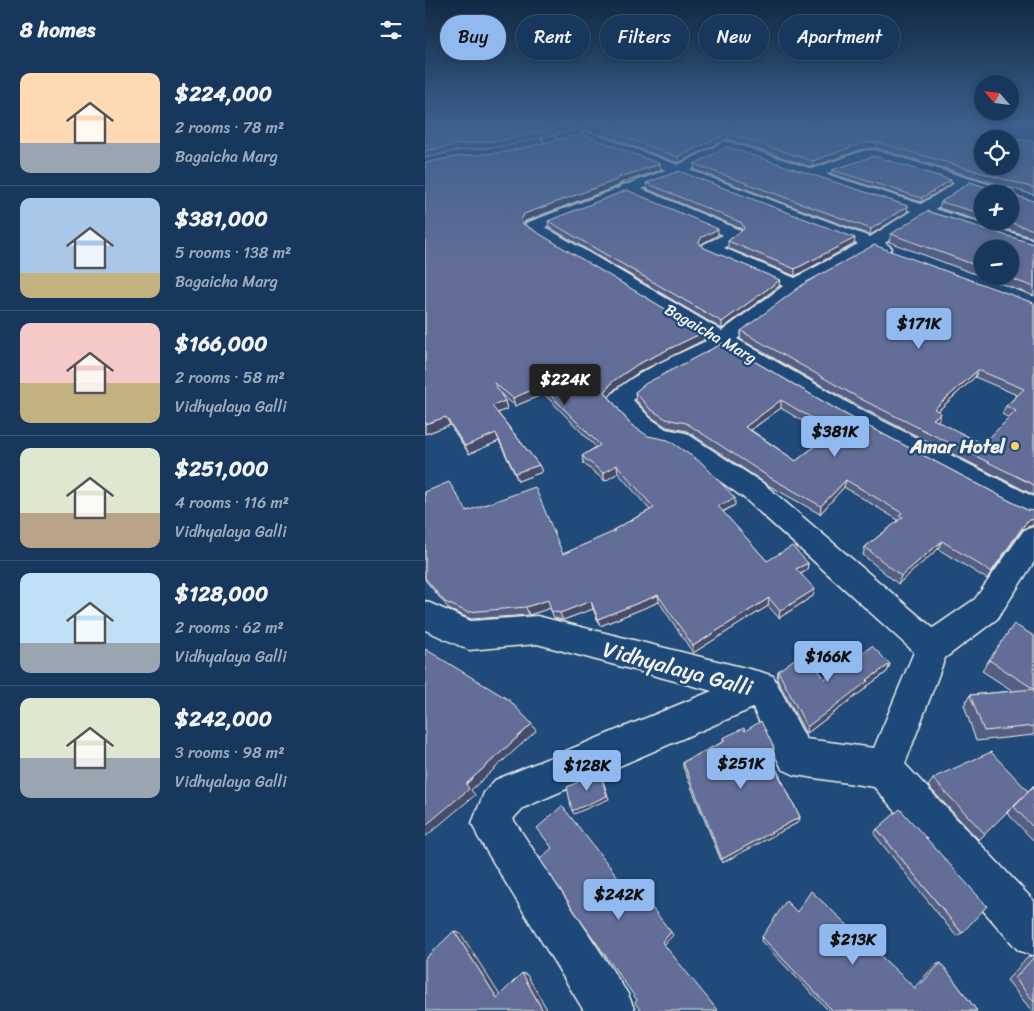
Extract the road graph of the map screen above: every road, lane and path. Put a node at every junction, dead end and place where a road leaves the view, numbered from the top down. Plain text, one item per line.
1 (676, 171) edge
2 (682, 171) edge
3 (803, 171) edge
4 (820, 171) edge
5 (931, 171) edge
6 (812, 174) junction
7 (966, 182) junction
8 (976, 185) edge
9 (626, 188) junction
10 (923, 209) junction
11 (871, 244) junction
12 (1034, 246) edge
13 (898, 254) edge
14 (797, 285) junction
15 (723, 340) junction
16 (1034, 509) edge
17 (1034, 538) edge
18 (425, 615) edge
19 (932, 648) junction
20 (761, 688) junction
21 (884, 769) junction
22 (1034, 934) edge
23 (611, 1011) edge

1 - 9 street, Bagaicha Marg
2 - 11 street
3 - 6 street, Bagaicha Marg
4 - 6 street
5 - 7 street
6 - 10 street, Bagaicha Marg
7 - 8 street
7 - 10 street
9 - 14 street
9 - 15 street, Bagaicha Marg
10 - 11 street
10 - 12 street, Bagaicha Marg
11 - 13 street
11 - 14 street
14 - 15 street
15 - 16 street, Bagaicha Marg
15 - 19 street
17 - 19 street
18 - 20 street, Vidhyalaya Galli
19 - 21 street
20 - 21 street, Vidhyalaya Galli
20 - 23 street
21 - 22 street

